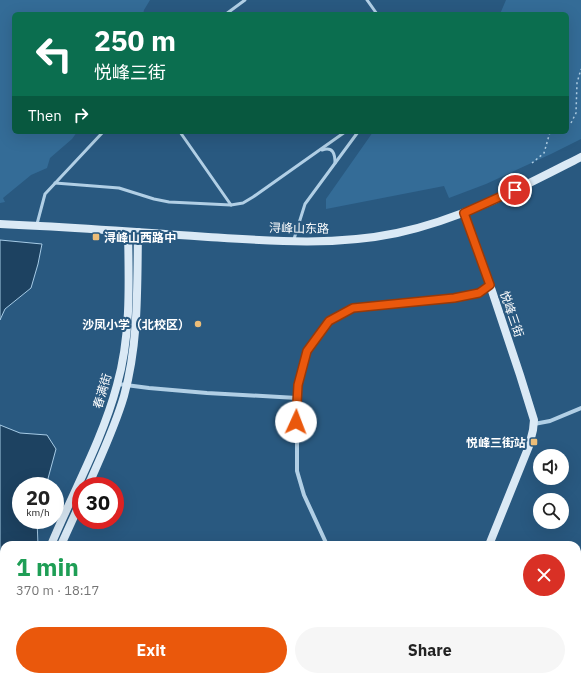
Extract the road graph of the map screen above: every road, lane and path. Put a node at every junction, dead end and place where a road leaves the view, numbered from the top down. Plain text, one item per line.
1 (245, 0) edge
2 (367, 0) edge
3 (229, 12) edge
4 (376, 12) edge
5 (581, 69) edge
6 (571, 123) dead end
7 (102, 134) edge
8 (181, 134) edge
9 (342, 134) edge
10 (357, 134) edge
11 (549, 134) edge
12 (318, 151) junction
13 (581, 157) edge
14 (532, 162) dead end
15 (335, 163) junction
16 (55, 183) junction
17 (231, 205) junction
18 (464, 213) junction
19 (0, 224) edge
20 (37, 226) junction
21 (128, 232) junction
22 (138, 232) junction
23 (294, 241) junction
24 (490, 285) junction
25 (122, 385) junction
26 (297, 398) junction
27 (581, 408) edge
28 (534, 424) junction
29 (92, 477) edge
30 (72, 521) edge
31 (54, 541) edge
32 (63, 541) edge
33 (325, 541) edge
34 (491, 541) edge

1 - 3 lane
2 - 4 lane
5 - 6 path
7 - 16 lane
8 - 17 lane
9 - 12 lane
10 - 15 lane
11 - 14 path
12 - 15 lane
12 - 17 lane
13 - 18 street, 浔峰山东路
15 - 23 lane
16 - 17 lane
16 - 20 lane
18 - 23 street, 浔峰山东路
18 - 24 street, 悦峰三街
19 - 20 street, 浔峰山东路
20 - 21 street, 浔峰山东路
21 - 22 street, 浔峰山东路
21 - 25 street, 春满街
22 - 23 street, 浔峰山东路
22 - 25 street, 春满街
24 - 26 street
24 - 28 street, 悦峰三街
25 - 26 street
25 - 29 street, 春满街
25 - 31 street, 春满街
26 - 33 street
27 - 28 street
28 - 34 street, 悦峰三街
30 - 32 street

